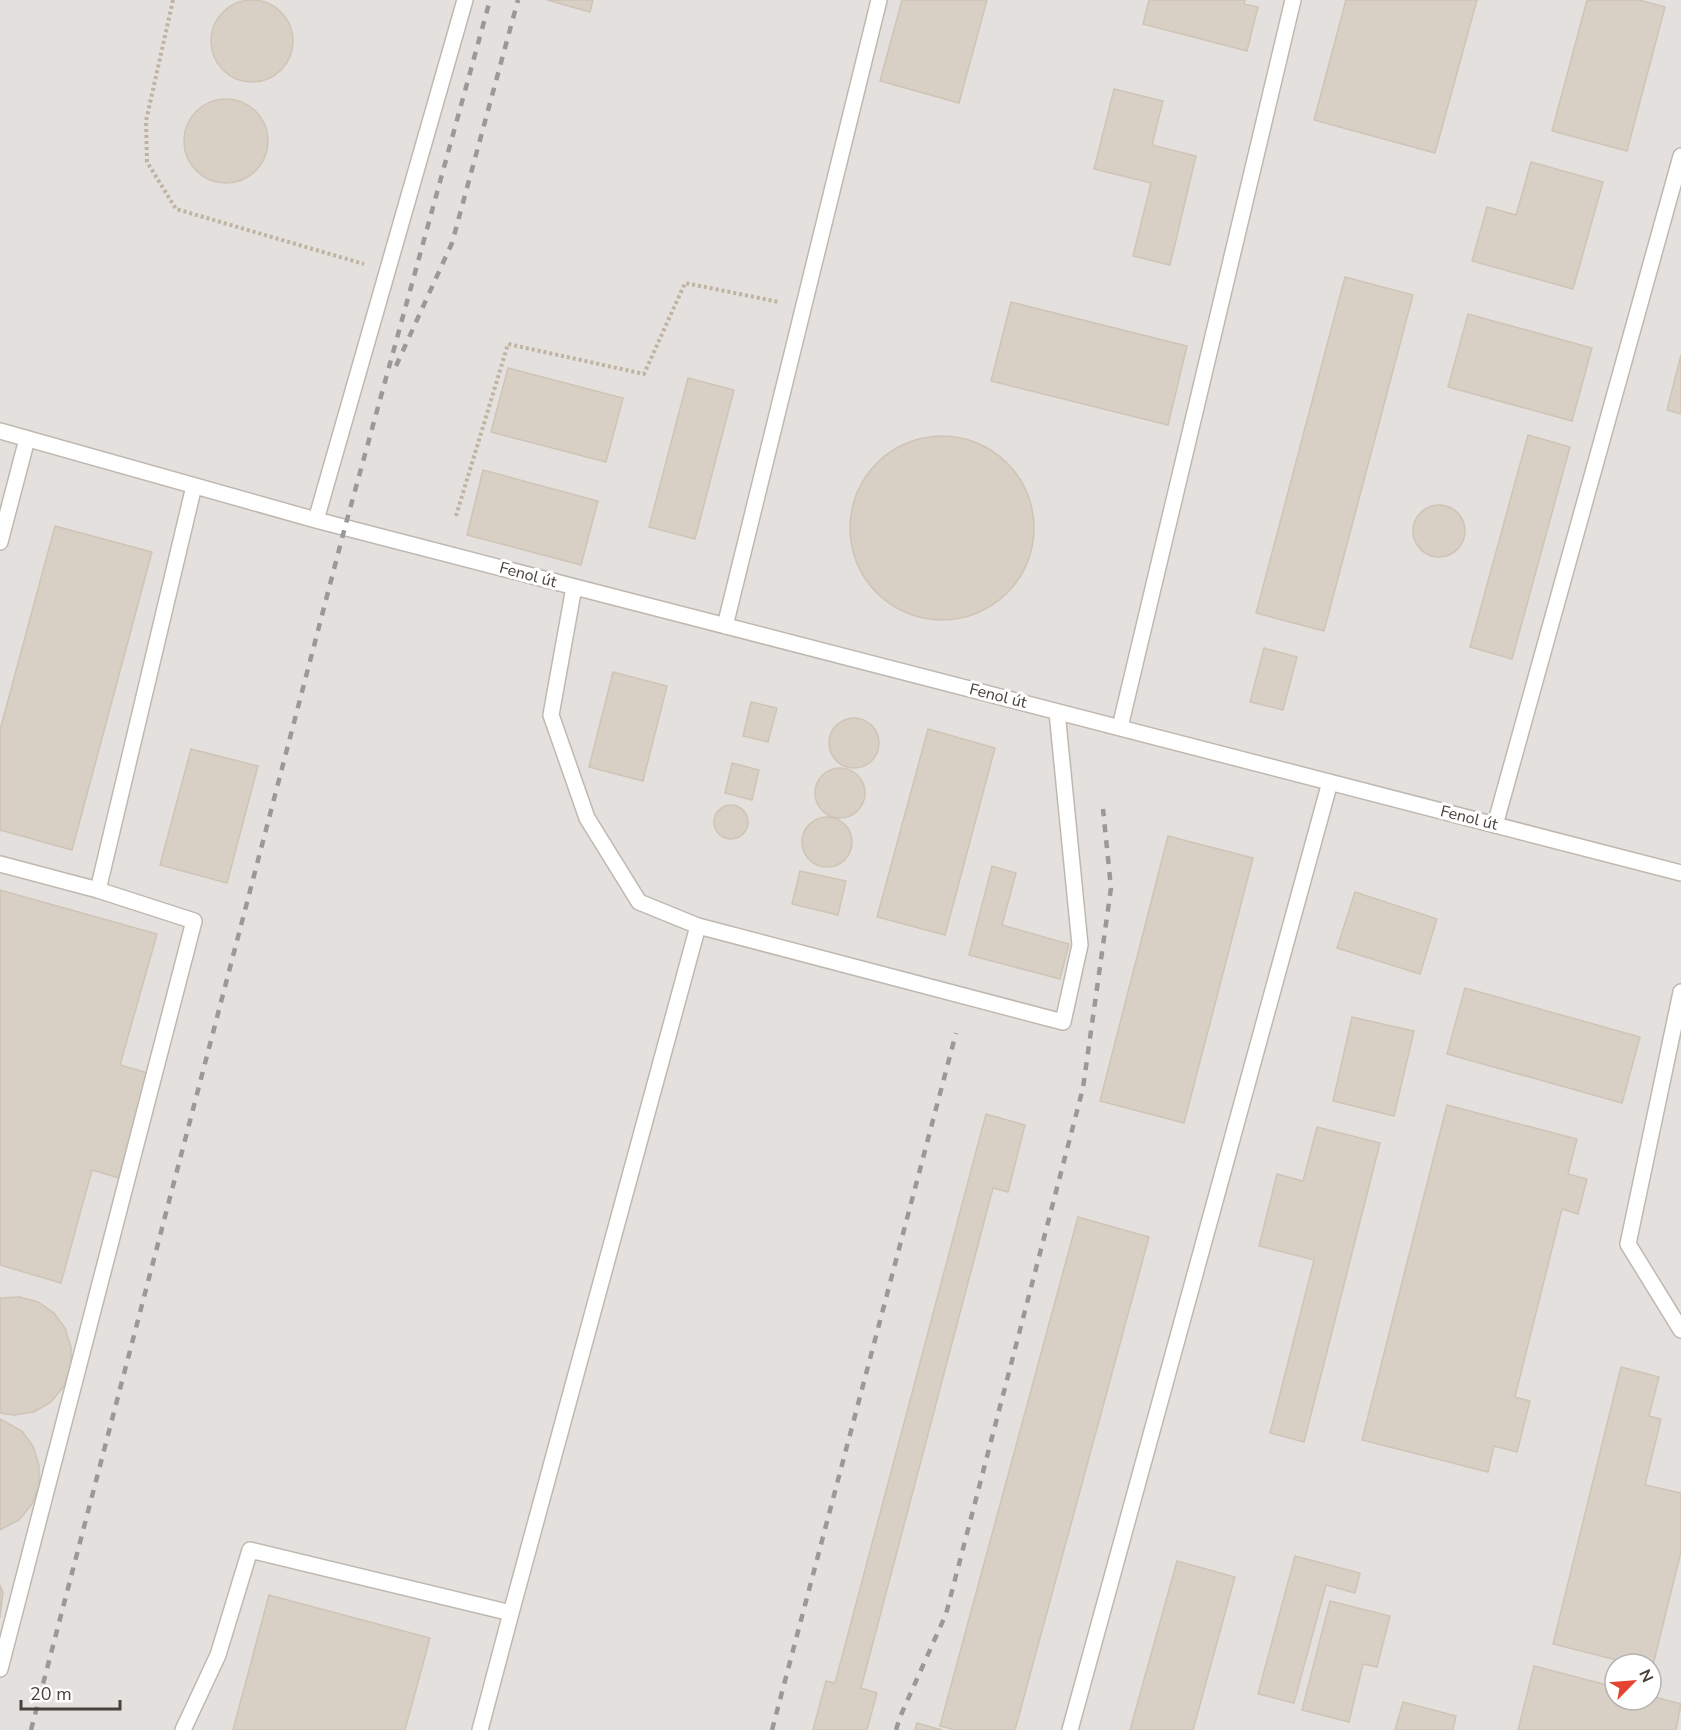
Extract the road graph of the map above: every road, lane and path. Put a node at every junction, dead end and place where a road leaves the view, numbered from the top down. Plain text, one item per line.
1 (173, 0) edge
2 (465, 0) edge
3 (879, 0) edge
4 (1293, 0) edge
5 (1681, 156) edge
6 (387, 271) junction
7 (804, 307) junction
8 (0, 431) edge
9 (27, 439) junction
10 (194, 486) junction
11 (456, 516) dead end
12 (316, 520) junction
13 (0, 542) edge
14 (574, 587) junction
15 (725, 626) junction
16 (1057, 712) junction
17 (1120, 727) junction
18 (1330, 782) junction
19 (1496, 825) junction
20 (0, 864) edge
21 (1681, 873) edge
22 (98, 890) junction
23 (698, 926) junction
24 (1681, 992) edge
25 (1681, 1330) edge
26 (511, 1613) junction
27 (0, 1669) edge
28 (183, 1730) edge
29 (480, 1730) edge
30 (1070, 1730) edge

1 - 6 path
2 - 6 lane
3 - 7 lane
4 - 17 lane
5 - 19 lane
6 - 12 lane
7 - 11 path
7 - 15 lane
8 - 9 lane, Fenol út
9 - 10 lane, Fenol út
9 - 13 lane
10 - 12 lane, Fenol út
10 - 22 lane
12 - 14 lane, Fenol út
14 - 15 lane, Fenol út
14 - 23 lane
15 - 16 lane, Fenol út
16 - 17 lane, Fenol út
16 - 23 lane
17 - 18 lane, Fenol út
18 - 19 lane, Fenol út
18 - 30 lane
19 - 21 lane, Fenol út
20 - 22 lane
22 - 27 lane
23 - 26 lane
24 - 25 lane
26 - 28 lane
26 - 29 lane

